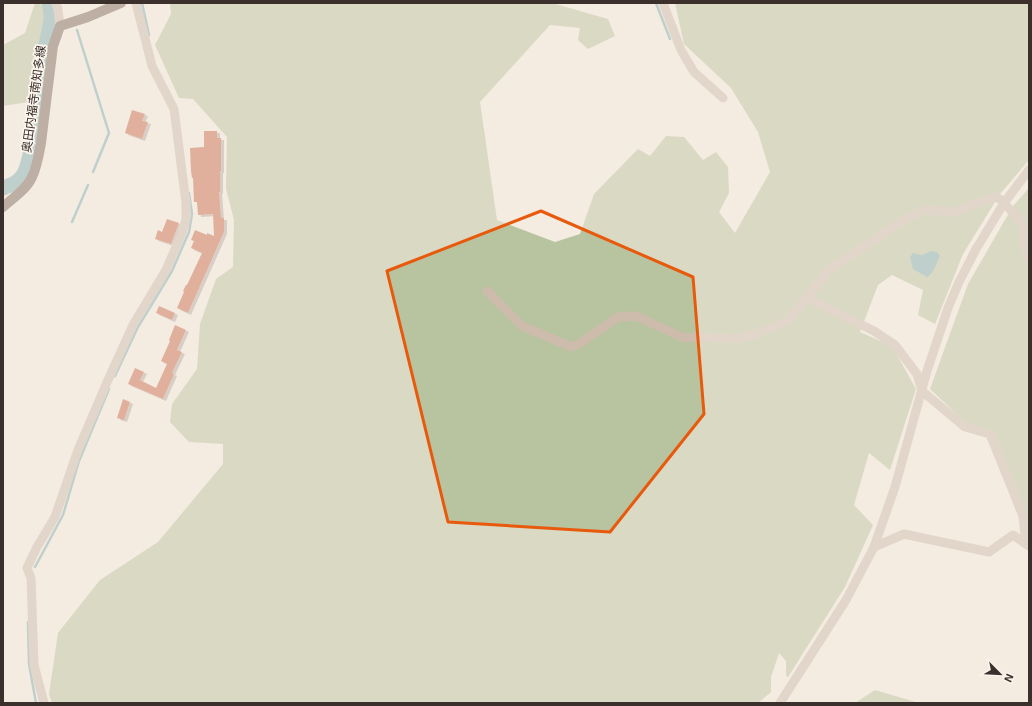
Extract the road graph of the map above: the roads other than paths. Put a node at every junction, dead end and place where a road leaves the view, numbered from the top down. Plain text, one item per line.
1 (56, 3) edge
2 (122, 3) edge
3 (136, 3) edge
4 (663, 3) edge
5 (60, 26) junction
6 (723, 98) dead end
7 (1029, 170) edge
8 (1004, 203) junction
9 (3, 207) edge
10 (1029, 258) edge
11 (487, 291) dead end
12 (807, 298) junction
13 (922, 391) junction
14 (1028, 545) edge
15 (874, 547) junction
16 (44, 703) edge
17 (780, 703) edge

1 - 5 street
2 - 5 main road
3 - 16 street
4 - 6 street
5 - 9 main road, 奥田内福寺南知多線
7 - 8 street
8 - 10 street
8 - 12 street
8 - 13 street
11 - 12 street
12 - 13 street
13 - 14 street
13 - 15 street
14 - 15 street
15 - 17 street

